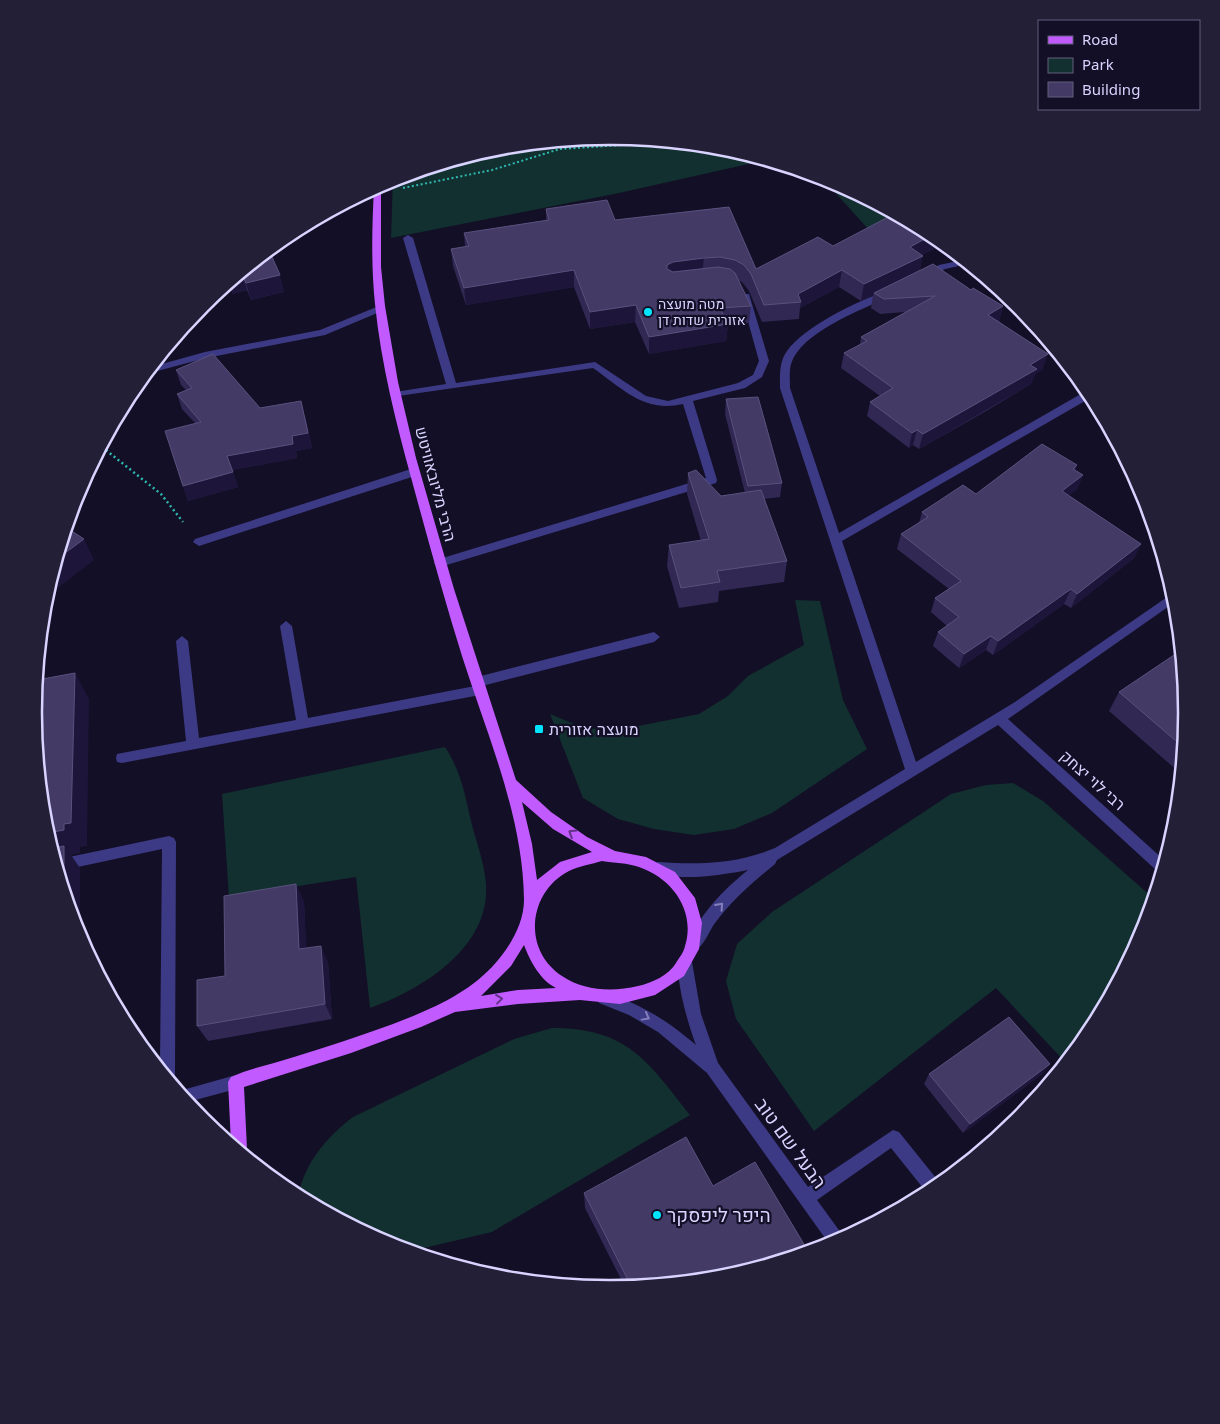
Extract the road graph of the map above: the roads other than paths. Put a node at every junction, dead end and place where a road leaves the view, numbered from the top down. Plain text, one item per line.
1 (378, 195) edge
2 (408, 238) dead end
3 (957, 264) edge
4 (917, 279) edge
5 (739, 285) edge
6 (892, 292) edge
7 (379, 309) junction
8 (159, 368) edge
9 (452, 386) junction
10 (395, 395) junction
11 (1082, 397) edge
12 (687, 400) junction
13 (414, 472) junction
14 (835, 540) junction
15 (199, 542) road end
16 (440, 563) junction
17 (1167, 601) edge
18 (286, 626) dead end
19 (654, 637) dead end
20 (182, 641) dead end
21 (478, 686) junction
22 (999, 718) junction
23 (303, 724) junction
24 (193, 745) junction
25 (122, 758) dead end
26 (913, 772) junction
27 (512, 781) junction
28 (780, 852) junction
29 (615, 855) junction
30 (1157, 862) edge
31 (63, 864) edge
32 (658, 868) junction
33 (531, 902) junction
34 (526, 922) junction
35 (693, 946) junction
36 (685, 962) junction
37 (585, 994) junction
38 (602, 997) junction
39 (451, 1007) junction
40 (167, 1066) edge
41 (712, 1068) junction
42 (236, 1082) junction
43 (191, 1094) edge
44 (239, 1141) edge
45 (929, 1181) edge
46 (806, 1198) junction
47 (832, 1234) edge

1 - 7 main road, הרבי מליובאוויטש
2 - 9 street
3 - 4 street
5 - 12 street
6 - 14 street
7 - 8 street
7 - 10 main road, הרבי מליובאוויטש
9 - 10 street
9 - 12 street
10 - 13 main road, הרבי מליובאוויטש
11 - 14 street
12 - 16 street
13 - 15 street
13 - 16 main road, הרבי מליובאוויטש
14 - 26 street
16 - 21 main road, הרבי מליובאוויטש
17 - 22 street
18 - 23 street
19 - 21 street
20 - 24 street
21 - 23 street
21 - 27 main road, הרבי מליובאוויטש
22 - 26 street
22 - 30 street, רבי לוי יצחק
23 - 24 street
24 - 25 street
26 - 28 street
29 -> 27 main road, הרבי מליובאוויטש
27 - 33 main road, הרבי מליובאוויטש
28 - 32 street
35 -> 28 street
29 - 32 main road
29 - 33 main road
31 - 40 street
32 - 35 main road
33 - 34 main road
34 - 37 main road
34 - 39 main road
35 - 36 main road
36 - 38 main road
36 - 41 street, הבעל שם טוב
37 - 38 main road
39 -> 37 main road
38 -> 41 street, הבעל שם טוב
39 - 42 main road
41 - 46 street, הבעל שם טוב
42 - 43 street
42 - 44 main road
45 - 46 street
46 - 47 street, הבעל שם טוב

